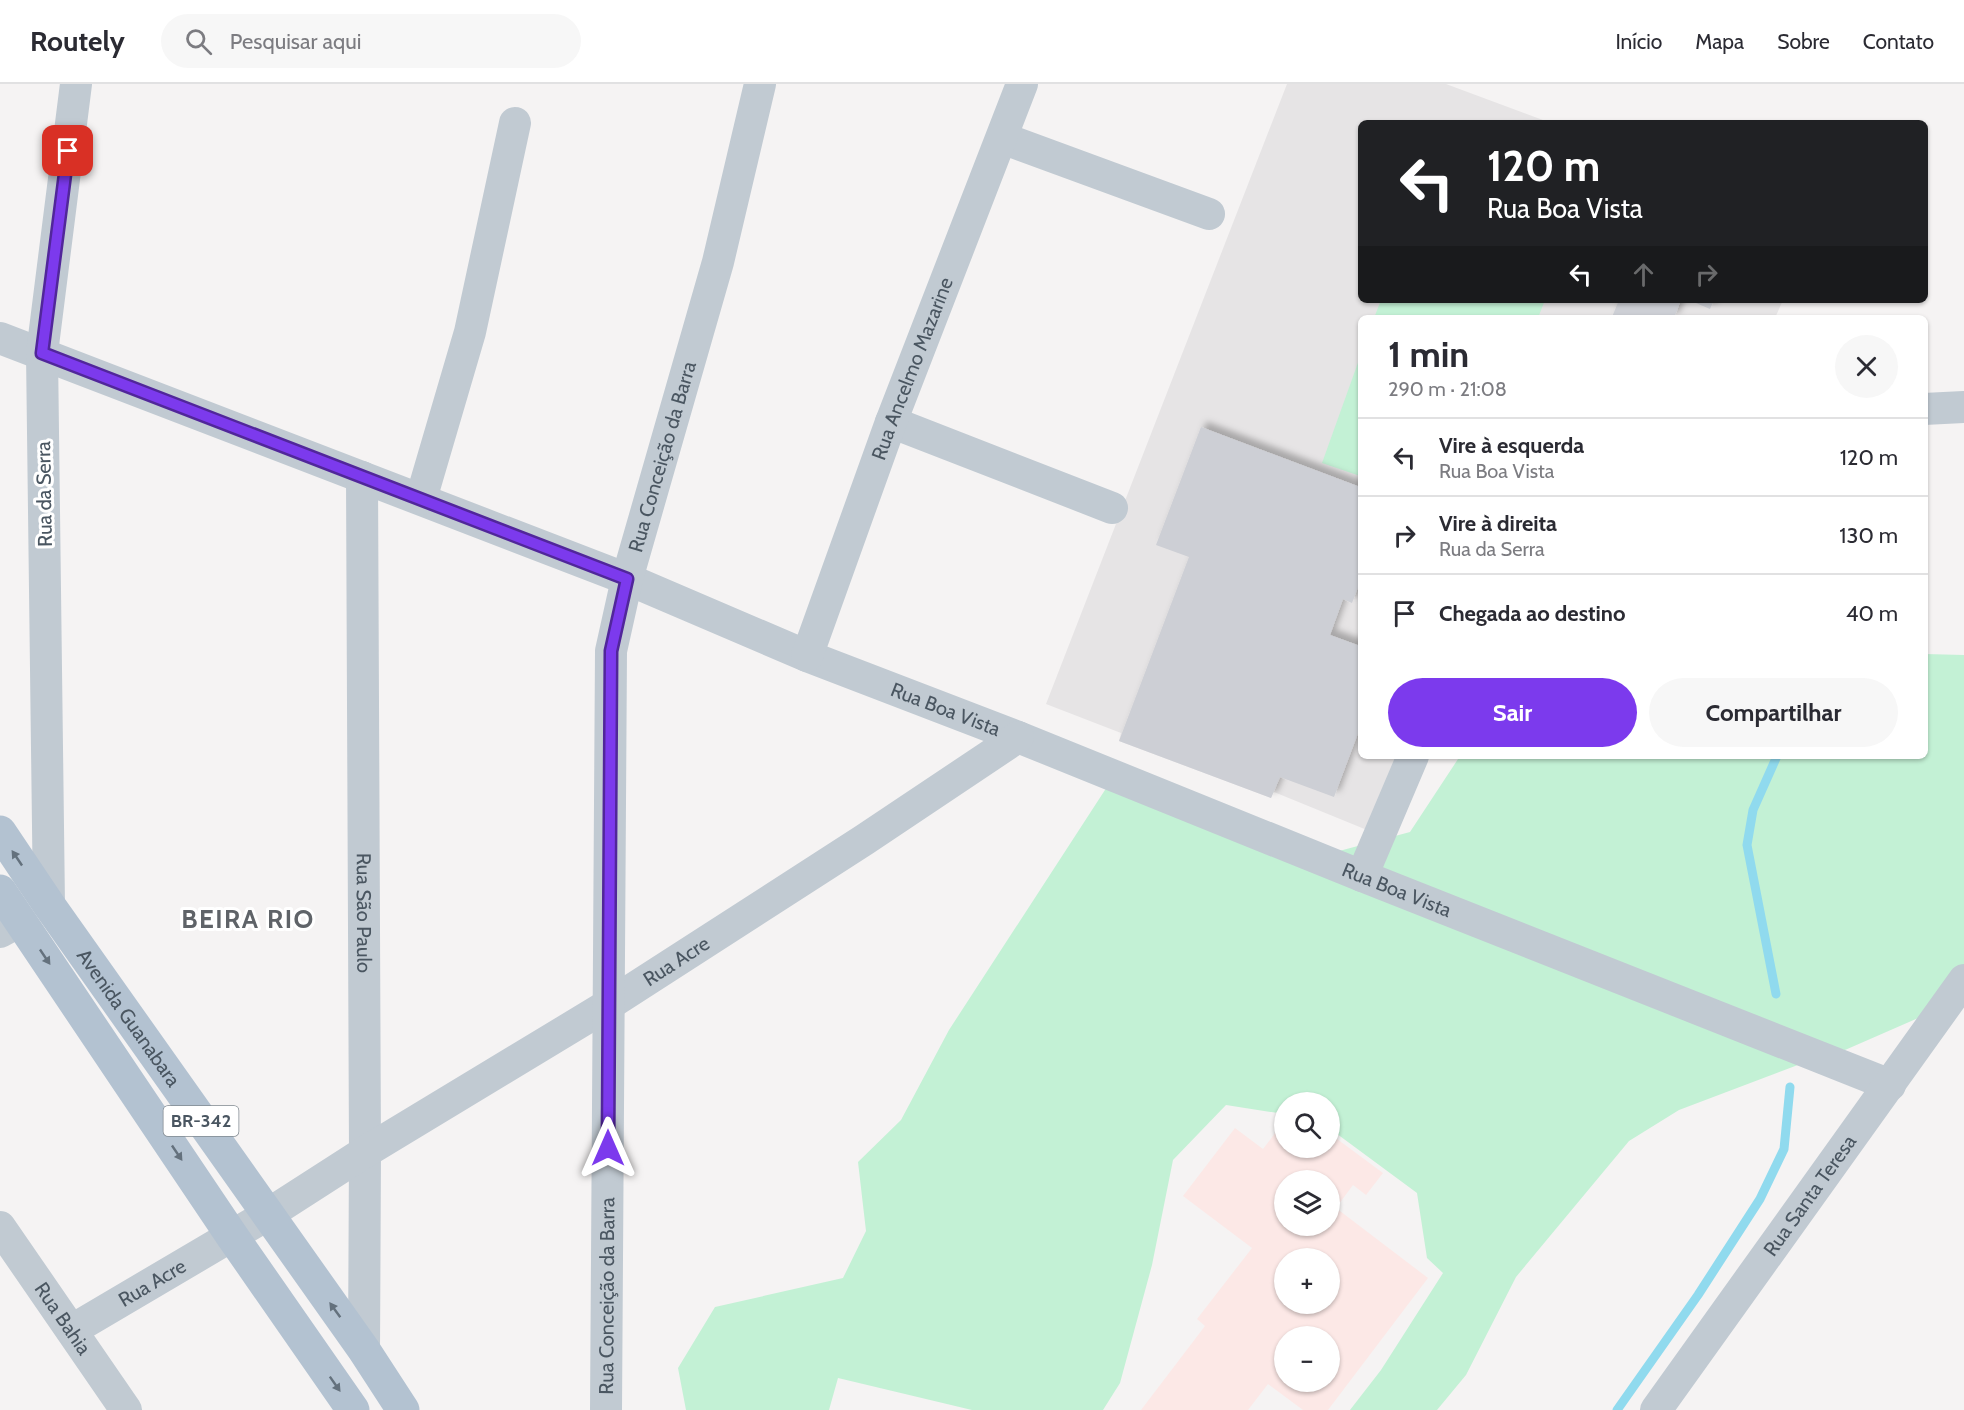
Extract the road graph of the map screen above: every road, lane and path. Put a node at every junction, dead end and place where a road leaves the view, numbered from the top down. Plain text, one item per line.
1 (76, 84) edge
2 (760, 84) edge
3 (1022, 84) edge
4 (515, 123) dead end
5 (1002, 138) junction
6 (1209, 214) dead end
7 (0, 338) edge
8 (42, 353) junction
9 (1964, 407) edge
10 (1928, 409) edge
11 (891, 422) junction
12 (362, 477) junction
13 (422, 499) junction
14 (1112, 508) dead end
15 (627, 579) junction
16 (807, 656) junction
17 (1018, 737) junction
18 (1412, 759) edge
19 (0, 832) edge
20 (1362, 876) junction
21 (0, 891) edge
22 (49, 905) junction
23 (10, 926) edge
24 (1964, 980) edge
25 (608, 1005) junction
26 (1890, 1085) junction
27 (365, 1152) junction
28 (267, 1215) junction
29 (0, 1227) edge
30 (232, 1236) junction
31 (72, 1330) junction
32 (364, 1350) junction
33 (126, 1410) edge
34 (353, 1410) edge
35 (403, 1410) edge
36 (606, 1410) edge
37 (1656, 1410) edge

1 - 8 street, Rua da Serra
2 - 15 street, Rua Conceição da Barra
3 - 5 street, Rua Ancelmo Mazarine
4 - 13 street
5 - 6 street
5 - 11 street, Rua Ancelmo Mazarine
7 - 8 street, Rua Boa Vista
8 - 12 street, Rua Boa Vista
8 - 22 street, Rua da Serra
9 - 10 street
11 - 14 street
11 - 16 street, Rua Ancelmo Mazarine
12 - 13 street, Rua Boa Vista
12 - 27 street, Rua São Paulo
13 - 15 street, Rua Boa Vista
15 - 16 street, Rua Boa Vista
15 - 25 street, Rua Conceição da Barra
16 - 17 street, Rua Boa Vista
17 - 20 street, Rua Boa Vista
17 - 25 street, Rua Acre
18 - 20 street
22 -> 19 main road, Avenida Guanabara / BR-342
20 - 26 street, Rua Boa Vista
21 - 23 main road, Avenida Guanabara / BR-342
22 - 28 main road, Avenida Guanabara / BR-342
23 -> 30 main road, Avenida Guanabara / BR-342
24 - 26 street, Rua Santa Teresa
25 - 27 street, Rua Acre
25 - 36 street, Rua Conceição da Barra
26 - 37 street, Rua Santa Teresa
27 - 28 street, Rua Acre
27 - 32 street, Rua São Paulo
28 - 30 street, Rua Acre
32 -> 28 main road, Avenida Guanabara / BR-342
29 - 31 street, Rua Bahia
30 - 31 street, Rua Acre
30 -> 34 main road, Avenida Guanabara / BR-342
31 - 33 street, Rua Bahia
32 - 35 main road, Avenida Guanabara / BR-342

